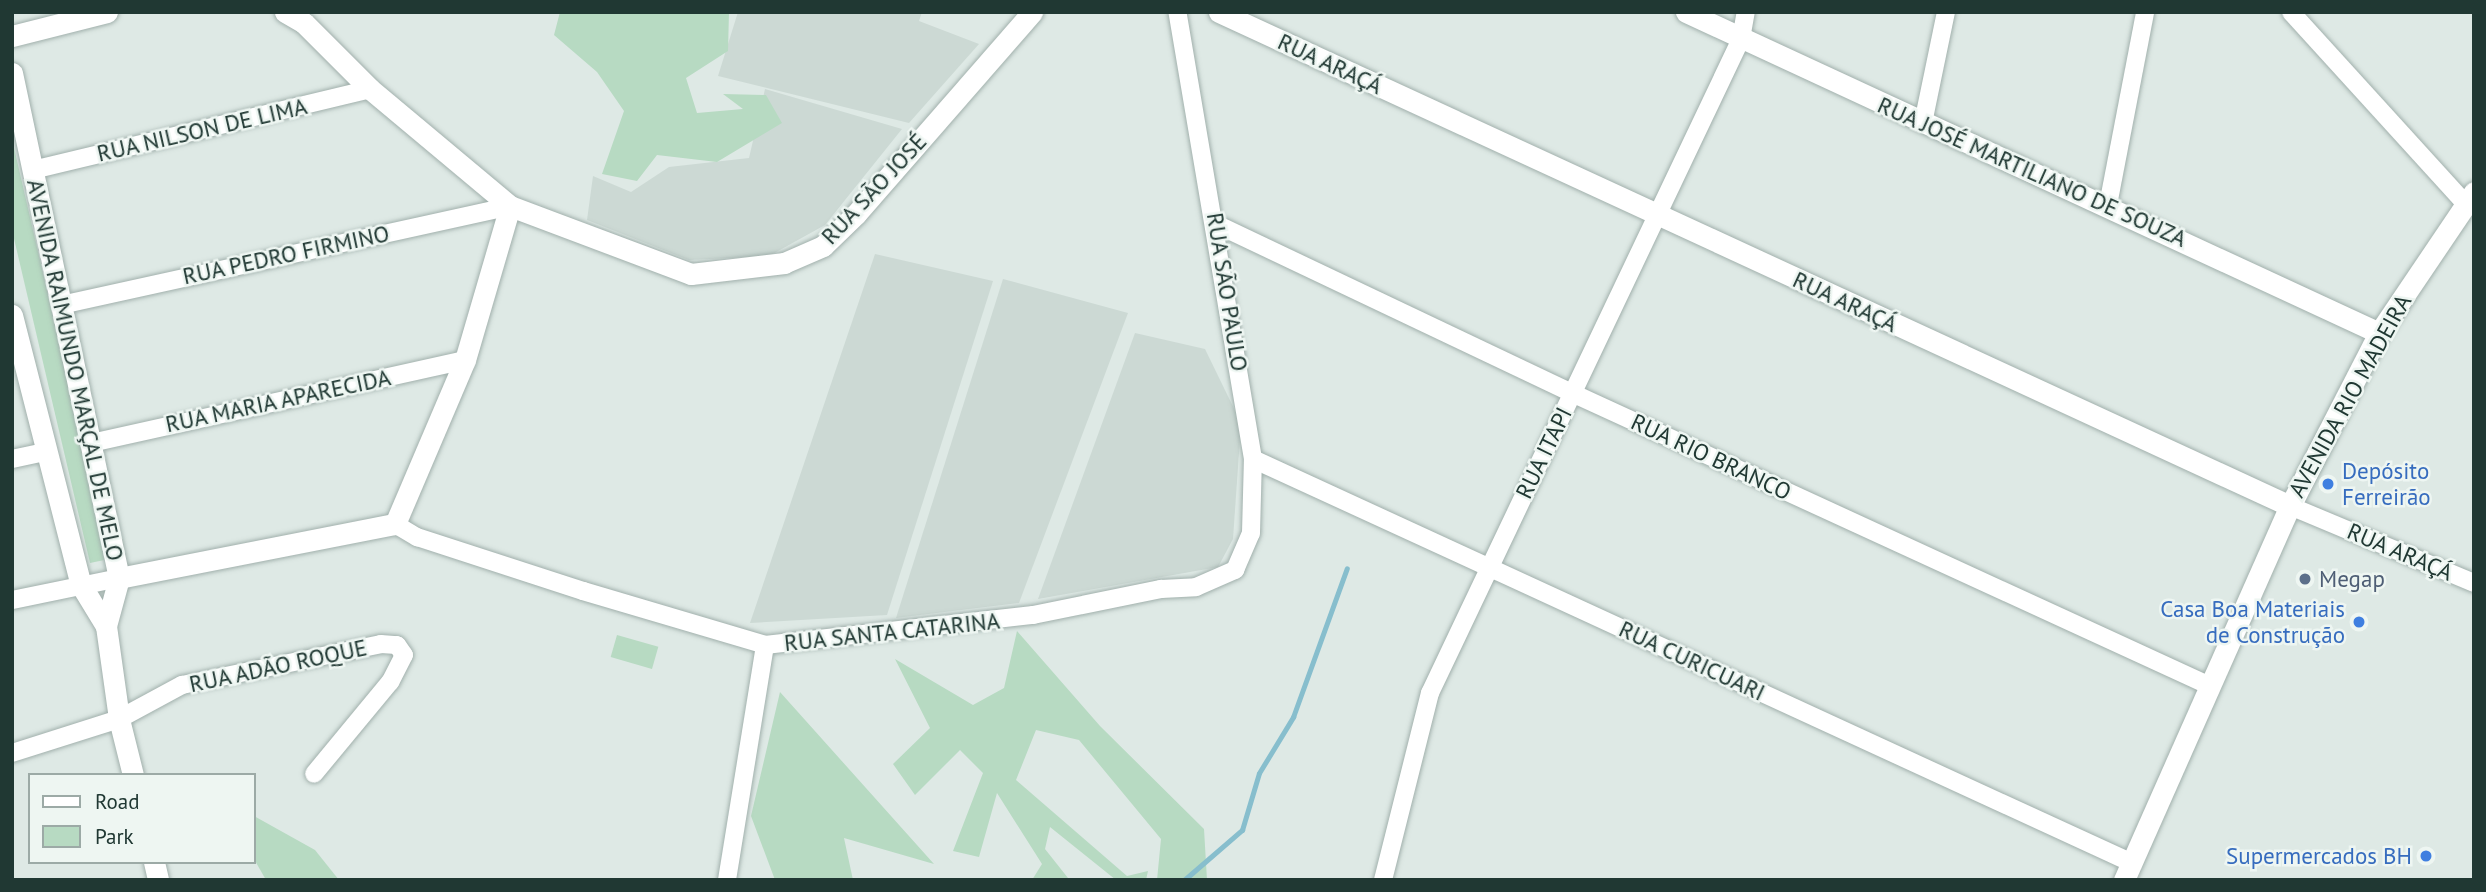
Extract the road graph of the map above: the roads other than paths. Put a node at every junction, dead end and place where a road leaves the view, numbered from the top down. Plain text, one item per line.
1 (107, 12) edge
2 (285, 12) edge
3 (1032, 12) edge
4 (1177, 12) edge
5 (1220, 12) edge
6 (1686, 12) edge
7 (1746, 12) edge
8 (1946, 12) edge
9 (2145, 12) edge
10 (2291, 12) edge
11 (12, 36) edge
12 (1741, 39) junction
13 (12, 73) edge
14 (370, 89) junction
15 (1923, 123) junction
16 (33, 170) junction
17 (2469, 197) edge
18 (2108, 205) junction
19 (510, 206) junction
20 (1657, 216) junction
21 (1216, 224) junction
22 (61, 305) junction
23 (13, 319) edge
24 (2379, 333) junction
25 (465, 360) junction
26 (1572, 393) junction
27 (90, 443) junction
28 (45, 452) junction
29 (1254, 458) junction
30 (12, 459) edge
31 (2290, 506) junction
32 (395, 524) junction
33 (1489, 567) junction
34 (1235, 570) joint
35 (119, 578) junction
36 (2474, 583) edge
37 (81, 585) junction
38 (12, 600) edge
39 (106, 626) junction
40 (765, 645) junction
41 (2208, 685) junction
42 (119, 719) junction
43 (12, 753) edge
44 (132, 773) edge
45 (314, 774) dead end
46 (2128, 871) edge
47 (727, 880) edge
48 (1383, 880) edge

1 - 11 street
2 - 14 street, RUA SÃO JOSÉ
3 - 19 street, RUA SÃO JOSÉ
4 - 21 street, RUA SÃO PAULO
5 - 20 street, RUA ARAÇÁ
6 - 12 street, RUA JOSÉ MARTILIANO DE SOUZA
7 - 12 street, RUA ITAPI
8 - 15 street
9 - 18 street
10 - 17 street
12 - 15 street, RUA JOSÉ MARTILIANO DE SOUZA
12 - 20 street, RUA ITAPI
13 - 16 street, AVENIDA RAIMUNDO MARÇAL DE MELO
14 - 16 street, RUA NILSON DE LIMA
14 - 19 street, RUA SÃO JOSÉ
15 - 18 street, RUA JOSÉ MARTILIANO DE SOUZA
16 - 22 street, AVENIDA RAIMUNDO MARÇAL DE MELO
17 - 24 street, AVENIDA RIO MADEIRA
18 - 24 street, RUA JOSÉ MARTILIANO DE SOUZA
19 - 22 street, RUA PEDRO FIRMINO
19 - 25 street
20 - 26 street, RUA ITAPI
20 - 31 street, RUA ARAÇÁ
21 - 26 street, RUA RIO BRANCO
21 - 29 street, RUA SÃO PAULO
22 - 27 street, AVENIDA RAIMUNDO MARÇAL DE MELO
23 - 28 street, AVENIDA RAIMUNDO MARÇAL DE MELO
24 - 31 street, AVENIDA RIO MADEIRA
25 - 27 street, RUA MARIA APARECIDA
25 - 32 street
26 - 33 street, RUA ITAPI
26 - 41 street, RUA RIO BRANCO
27 - 35 street, AVENIDA RAIMUNDO MARÇAL DE MELO
28 - 30 street
28 - 37 street, AVENIDA RAIMUNDO MARÇAL DE MELO
29 - 33 street, RUA CURICUARI
29 - 34 street, RUA SÃO PAULO
31 - 36 street, RUA ARAÇÁ
31 - 41 street, AVENIDA RIO MADEIRA
32 - 35 street
32 - 40 street, RUA SANTA CATARINA
33 - 46 street, RUA CURICUARI
33 - 48 street, RUA ITAPI
34 - 40 street, RUA SANTA CATARINA
35 - 37 street
35 - 39 street, AVENIDA RAIMUNDO MARÇAL DE MELO
37 - 38 street
37 - 39 street, AVENIDA RAIMUNDO MARÇAL DE MELO
39 - 42 street, AVENIDA RAIMUNDO MARÇAL DE MELO
40 - 47 street
41 - 46 street, AVENIDA RIO MADEIRA
42 - 43 street, RUA ADÃO ROQUE
42 - 44 street, AVENIDA RAIMUNDO MARÇAL DE MELO
42 - 45 street, RUA ADÃO ROQUE

